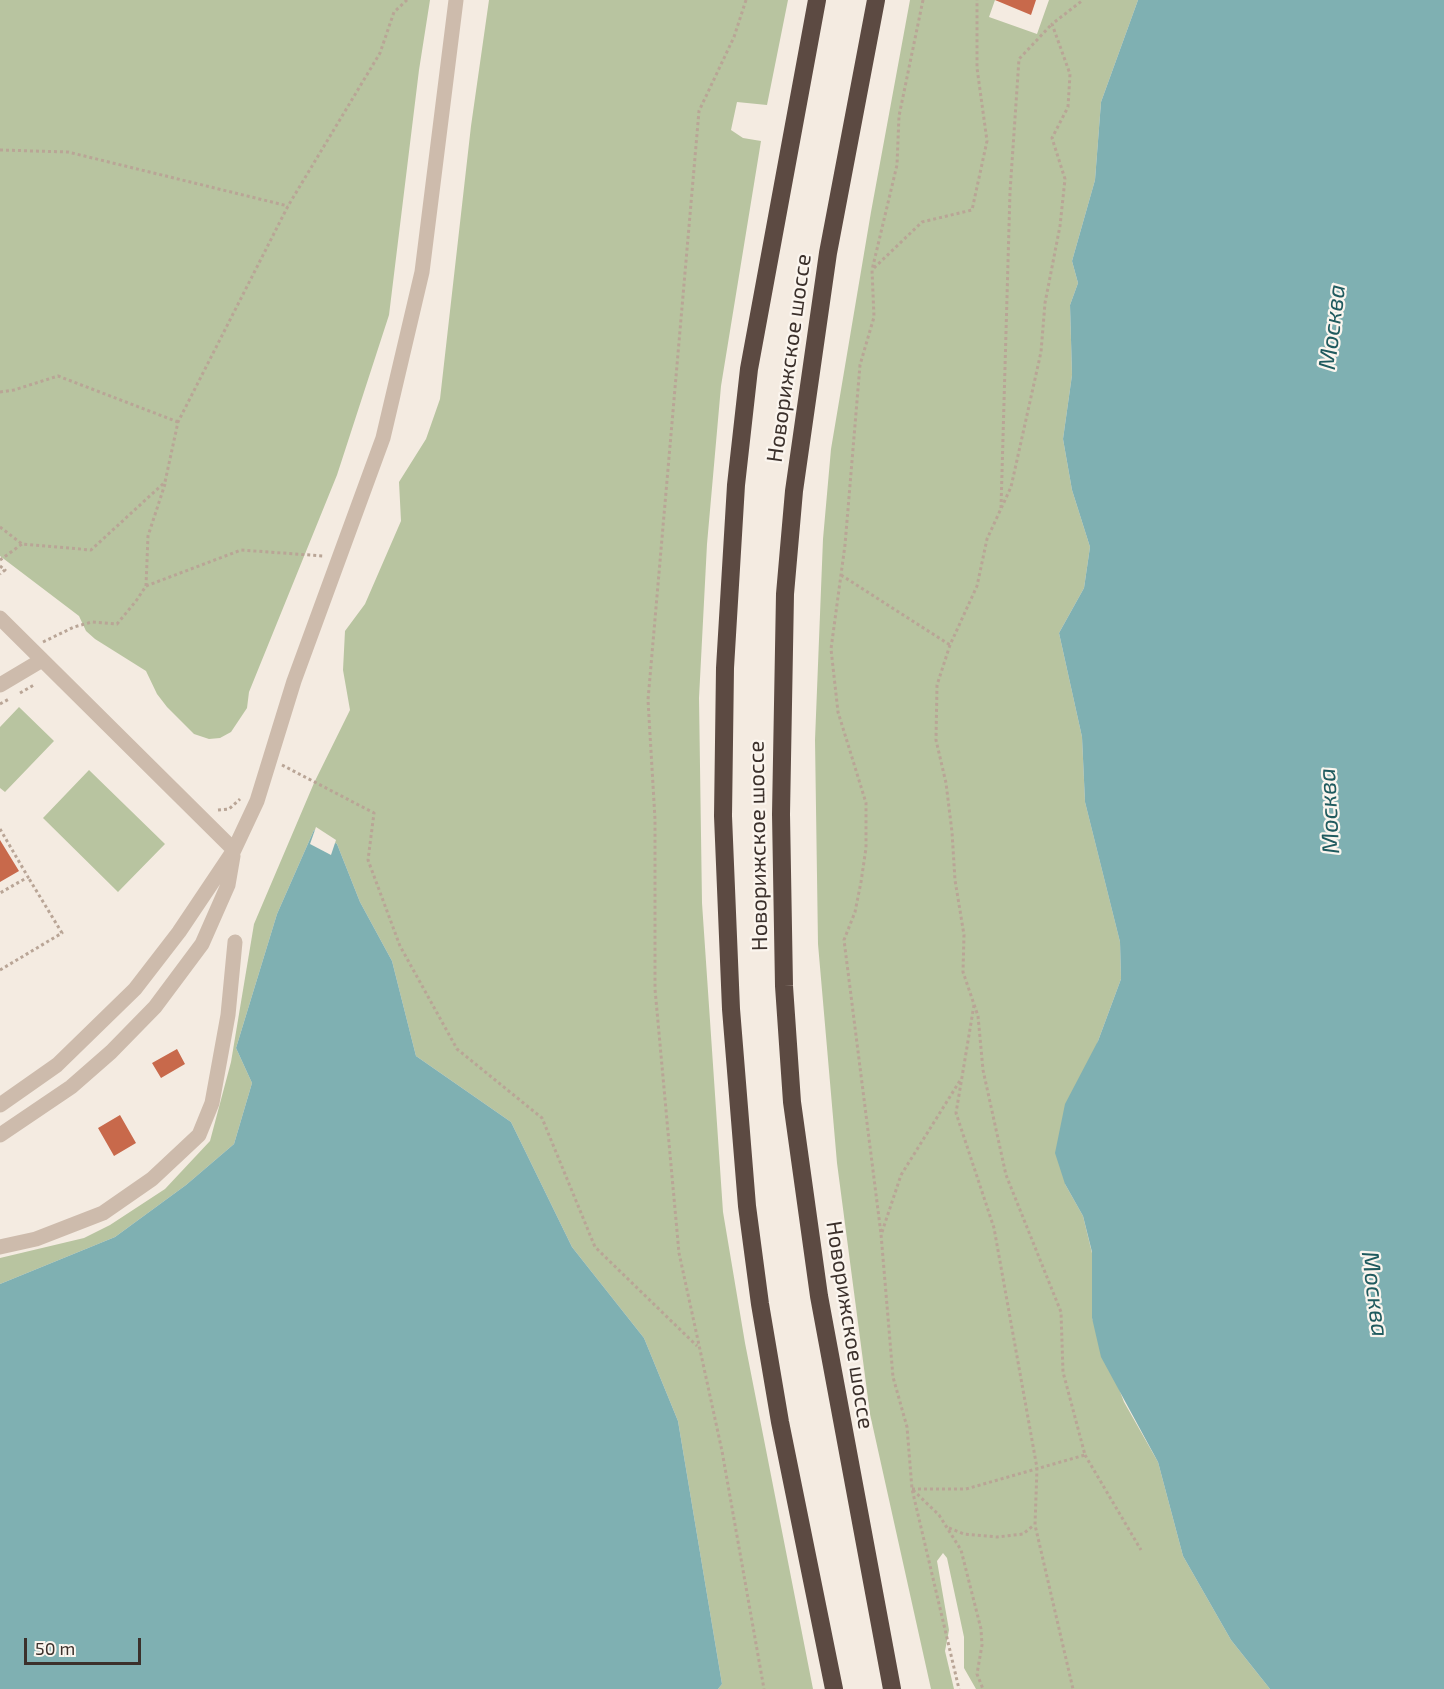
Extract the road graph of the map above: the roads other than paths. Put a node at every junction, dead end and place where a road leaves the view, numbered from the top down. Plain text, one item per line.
1 (456, 0) edge
2 (817, 0) edge
3 (876, 0) edge
4 (0, 618) edge
5 (42, 660) junction
6 (0, 685) edge
7 (234, 850) junction
8 (235, 942) dead end
9 (0, 1105) edge
10 (0, 1135) edge
11 (0, 1247) edge
12 (834, 1689) edge
13 (892, 1689) edge

1 - 7 street
2 - 12 highway, Новорижское шоссе
3 - 13 highway, Новорижское шоссе
4 - 5 street
5 - 6 street
5 - 7 street
7 - 9 street
7 - 10 street
8 - 11 street

